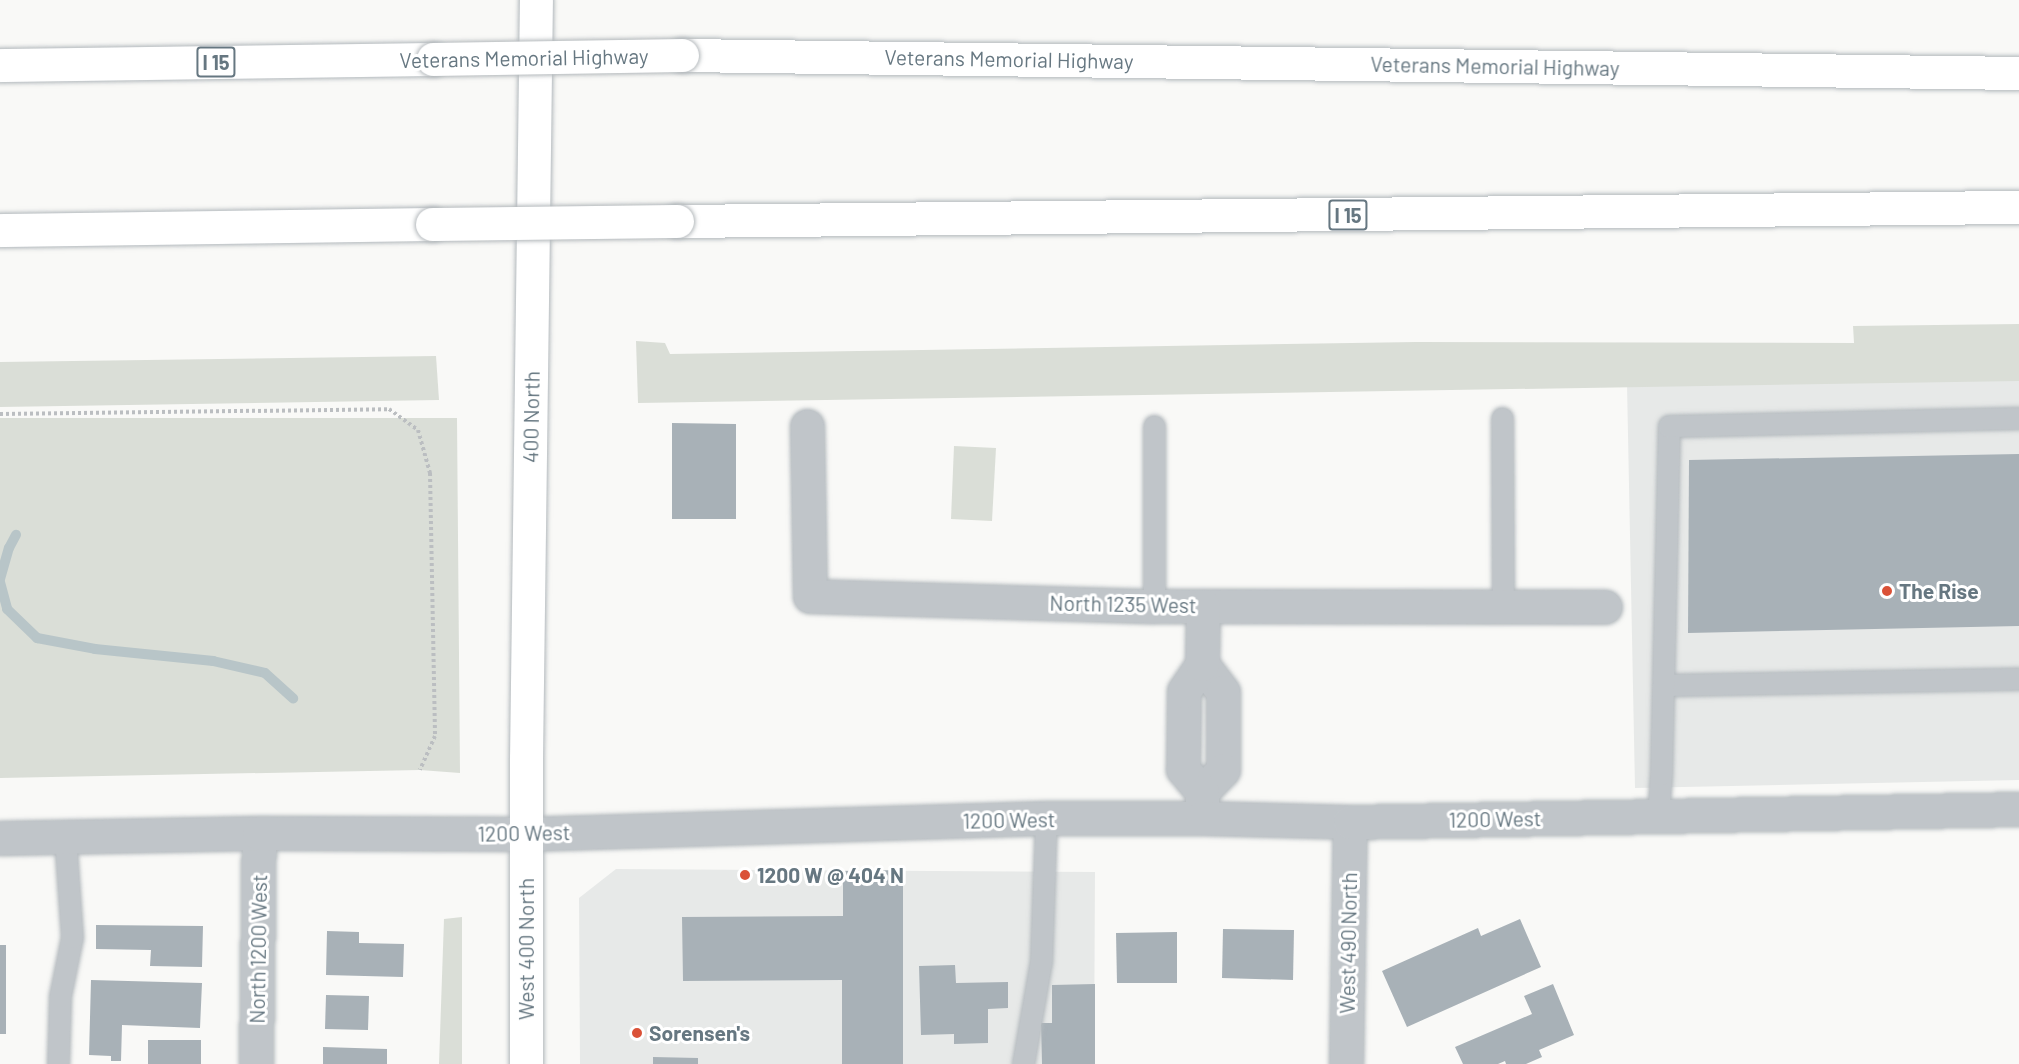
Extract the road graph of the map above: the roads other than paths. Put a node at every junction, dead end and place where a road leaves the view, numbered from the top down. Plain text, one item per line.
1 (536, 0) edge
2 (0, 65) edge
3 (2019, 73) edge
4 (2019, 207) edge
5 (0, 230) edge
6 (1502, 418) dead end
7 (2019, 418) edge
8 (807, 426) dead end
9 (1154, 426) dead end
10 (1503, 605) junction
11 (1154, 606) junction
12 (1203, 606) junction
13 (1605, 607) dead end
14 (2019, 679) edge
15 (1663, 685) junction
16 (1202, 805) junction
17 (2019, 809) edge
18 (1658, 815) junction
19 (1046, 818) junction
20 (1350, 822) junction
21 (259, 833) junction
22 (526, 834) junction
23 (65, 837) junction
24 (0, 838) edge
25 (58, 1064) edge
26 (256, 1064) edge
27 (526, 1064) edge
28 (1023, 1064) edge
29 (1347, 1064) edge

1 - 22 main road, 400 North
2 - 3 main road, Veterans Memorial Highway / I 15, bridge
4 - 5 main road, I 15, bridge
6 - 10 lane
7 - 15 lane
8 - 11 street, North 1235 West
9 - 11 lane
10 - 12 street, North 1235 West
10 - 13 street, North 1235 West
11 - 12 street, North 1235 West
12 - 16 street
14 - 15 lane
15 - 18 lane
16 - 19 street, 1200 West
16 - 20 street, 1200 West
17 - 18 street, 1200 West
18 - 20 street, 1200 West
19 - 22 street, 1200 West
19 - 28 lane
20 - 29 street, West 490 North
21 - 22 street, 1200 West
21 - 23 street, 1200 West
21 - 26 street, North 1200 West
22 - 27 main road, West 400 North
23 - 24 street, 1200 West
23 - 25 lane

